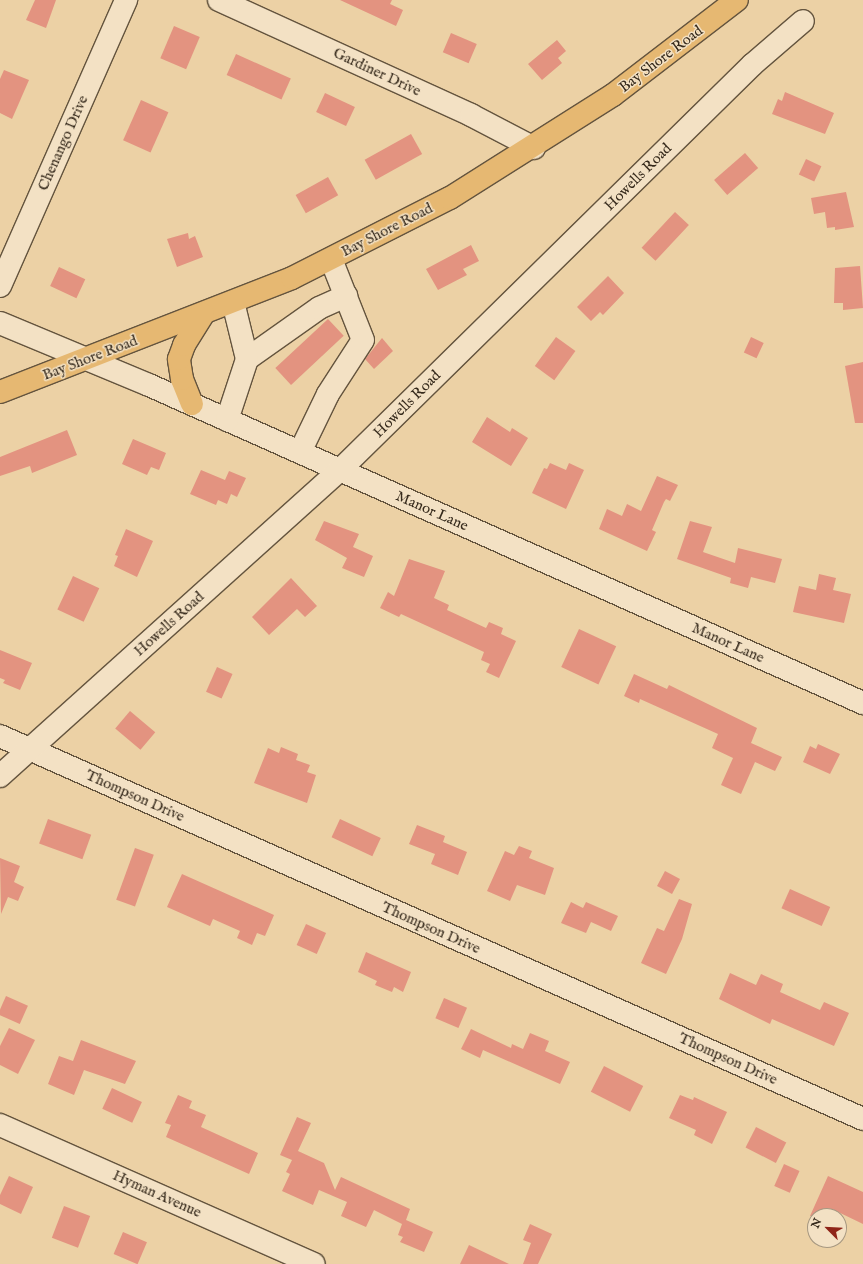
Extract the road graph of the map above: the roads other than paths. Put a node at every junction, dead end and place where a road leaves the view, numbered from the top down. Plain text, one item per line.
1 (126, 0) edge
2 (219, 0) edge
3 (737, 0) edge
4 (803, 21) dead end
5 (534, 148) junction
6 (331, 259) junction
7 (0, 286) edge
8 (346, 296) junction
9 (233, 302) junction
10 (203, 314) junction
11 (0, 323) edge
12 (85, 359) junction
13 (247, 359) junction
14 (0, 392) edge
15 (192, 404) junction
16 (227, 420) junction
17 (300, 452) junction
18 (340, 470) junction
19 (863, 703) edge
20 (0, 736) edge
21 (29, 749) junction
22 (0, 776) edge
23 (863, 1119) edge
24 (0, 1125) edge
25 (314, 1264) edge

1 - 7 street, Chenango Drive
2 - 5 street, Gardiner Drive
3 - 5 main road, Bay Shore Road
4 - 18 street, Howells Road
5 - 6 main road, Bay Shore Road
6 - 8 street
6 - 9 main road, Bay Shore Road
8 - 13 street
8 - 17 street
9 - 10 main road, Bay Shore Road
9 - 13 street
10 - 12 main road, Bay Shore Road
10 - 15 main road
11 - 12 street, Manor Lane
12 - 14 main road, Bay Shore Road
12 - 15 street, Manor Lane
13 - 16 street
15 - 16 street, Manor Lane
16 - 17 street, Manor Lane
17 - 18 street, Manor Lane
18 - 19 street, Manor Lane
18 - 21 street, Howells Road
20 - 21 street, Thompson Drive
21 - 22 street, Howells Road
21 - 23 street, Thompson Drive
24 - 25 street, Hyman Avenue

